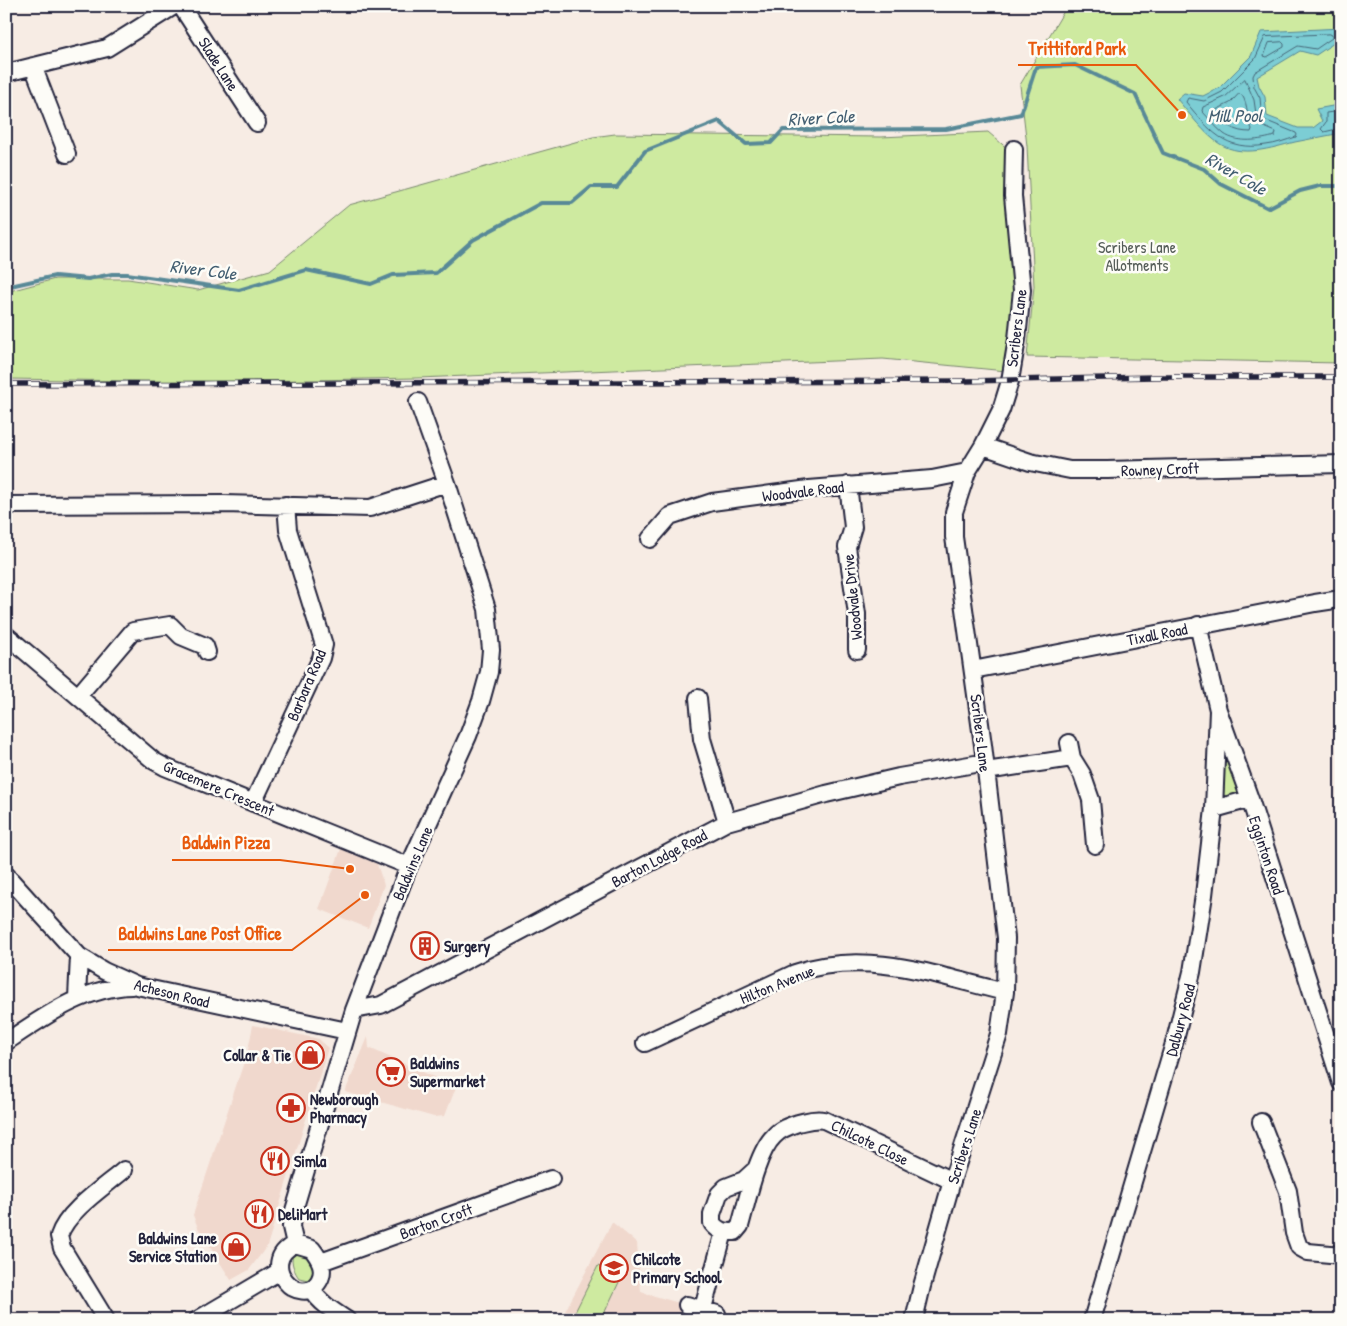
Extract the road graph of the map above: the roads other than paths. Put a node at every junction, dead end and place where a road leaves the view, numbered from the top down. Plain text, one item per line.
1 (174, 6) edge
2 (181, 6) edge
3 (32, 66) junction
4 (6, 73) edge
5 (257, 123) dead end
6 (1014, 149) dead end
7 (67, 154) dead end
8 (418, 402) dead end
9 (984, 446) junction
10 (1341, 464) edge
11 (967, 472) junction
12 (446, 483) junction
13 (848, 485) junction
14 (6, 505) edge
15 (286, 505) junction
16 (650, 539) dead end
17 (1341, 599) edge
18 (1198, 625) junction
19 (6, 635) edge
20 (857, 650) dead end
21 (208, 652) dead end
22 (973, 670) junction
23 (78, 696) junction
24 (698, 698) dead end
25 (1218, 710) junction
26 (986, 768) junction
27 (1250, 799) junction
28 (253, 803) junction
29 (1214, 809) junction
30 (727, 822) junction
31 (1095, 845) dead end
32 (409, 866) junction
33 (6, 875) edge
34 (79, 956) junction
35 (137, 986) junction
36 (1005, 992) junction
37 (77, 998) junction
38 (354, 1010) junction
39 (347, 1031) junction
40 (6, 1042) edge
41 (646, 1042) dead end
42 (1341, 1083) edge
43 (1261, 1122) dead end
44 (124, 1170) dead end
45 (756, 1170) junction
46 (551, 1179) dead end
47 (952, 1182) junction
48 (724, 1232) junction
49 (295, 1244) junction
50 (1341, 1255) edge
51 (320, 1262) junction
52 (280, 1271) junction
53 (311, 1289) junction
54 (687, 1305) dead end
55 (106, 1320) edge
56 (197, 1320) edge
57 (347, 1320) edge
58 (914, 1320) edge
59 (1092, 1320) edge

1 - 3 street
2 - 5 street, Slade Lane
3 - 4 street
3 - 7 street
6 - 9 street, Scribers Lane
8 - 12 street, Baldwins Lane
9 - 10 street, Rowney Croft
9 - 11 street, Scribers Lane
11 - 13 street, Woodvale Road
11 - 22 street, Scribers Lane
12 - 15 street
12 - 32 street, Baldwins Lane
13 - 16 street, Woodvale Road
13 - 20 street, Woodvale Drive
14 - 15 street
15 - 28 street, Barbara Road
17 - 18 street, Tixall Road
18 - 22 street, Tixall Road
18 - 25 street, Egginton Road
19 - 23 street, Gracemere Crescent
21 - 23 street
22 - 26 street, Scribers Lane
23 - 28 street, Gracemere Crescent
24 - 30 street
25 - 27 street, Egginton Road
25 - 29 street, Dalbury Road
26 - 30 street, Barton Lodge Road
26 - 31 street, Barton Lodge Road
26 - 36 street, Scribers Lane
27 - 29 street
27 - 42 street, Egginton Road
28 - 32 street, Gracemere Crescent
29 - 59 street, Dalbury Road
30 - 38 street, Barton Lodge Road
32 - 38 street, Baldwins Lane
33 - 34 street, Acheson Road
34 - 35 street, Acheson Road
34 - 37 street
35 - 37 street
35 - 39 street, Acheson Road
36 - 41 street, Hilton Avenue
36 - 47 street, Scribers Lane
37 - 40 street
38 - 39 street, Baldwins Lane
39 - 49 street, Baldwins Lane
43 - 50 street
44 - 55 street
45 - 47 street, Chilcote Close
45 - 48 street, Chilcote Close
45 - 48 street
46 - 51 street, Barton Croft
47 - 58 street, Scribers Lane
48 - 54 street
49 - 51 street
49 - 52 street
51 - 53 street
52 - 53 street
52 - 56 street
53 - 57 street

